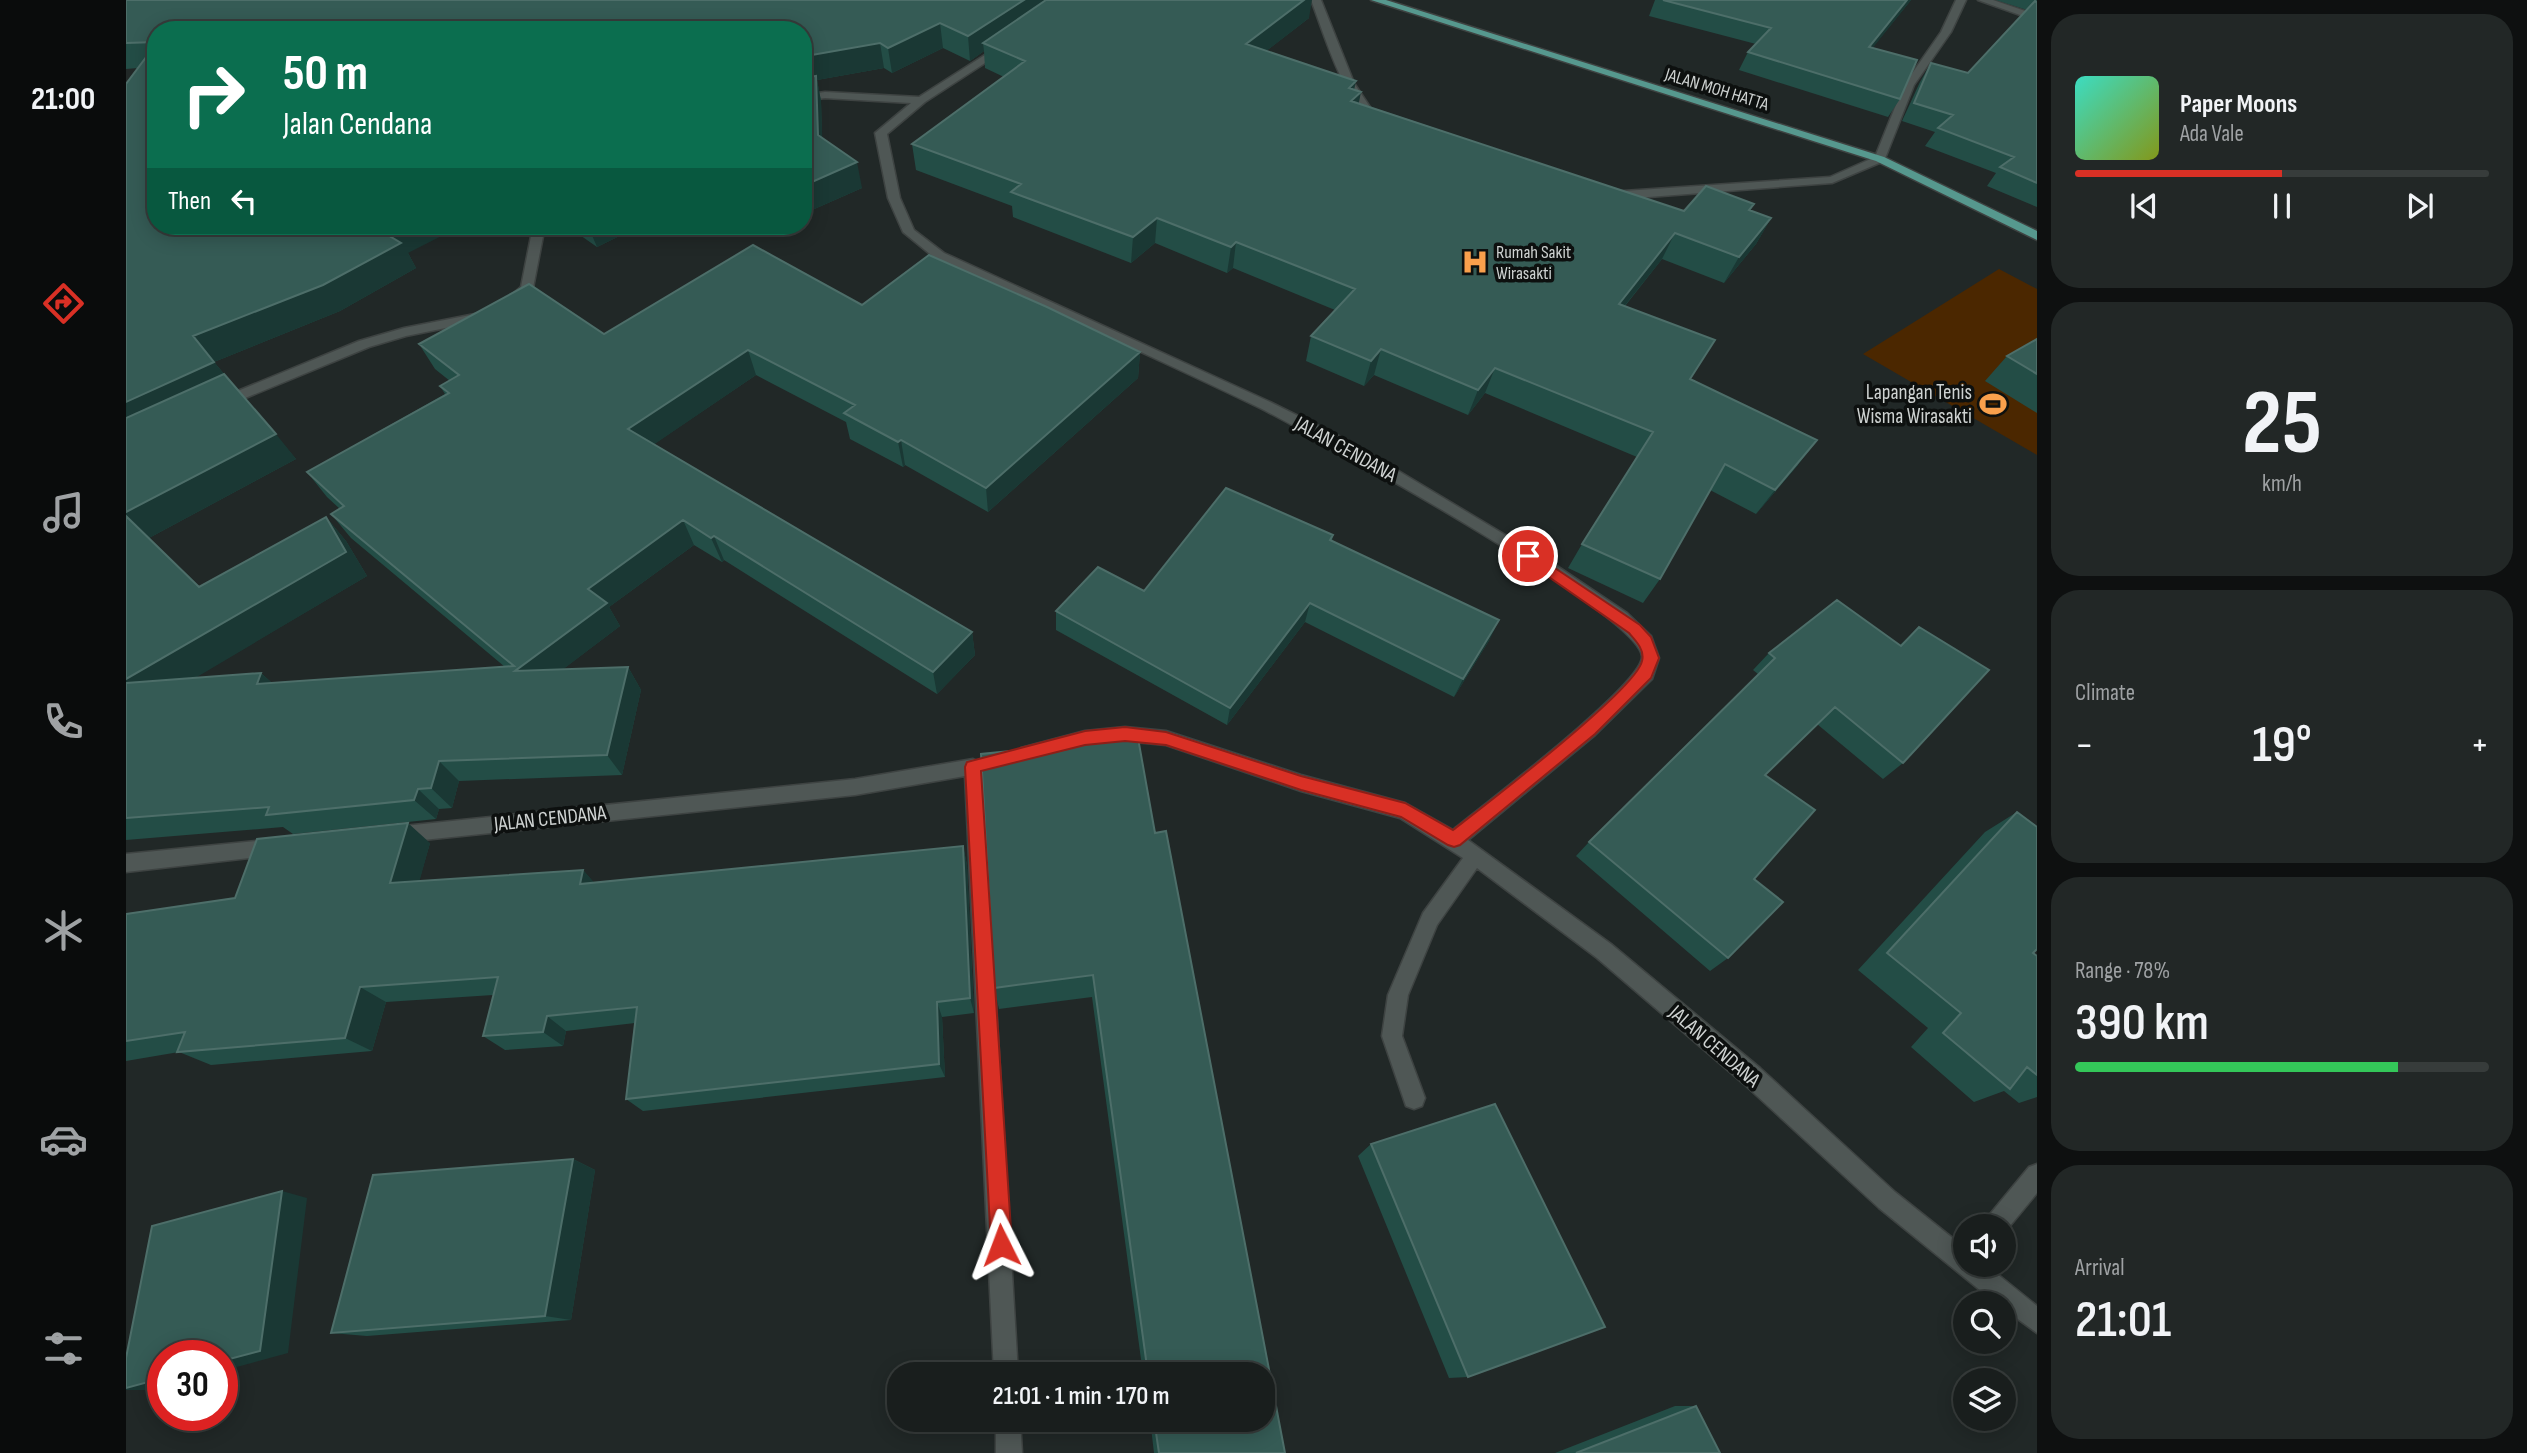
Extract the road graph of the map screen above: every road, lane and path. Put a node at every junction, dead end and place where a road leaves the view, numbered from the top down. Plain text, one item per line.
1 (1316, 0) edge
2 (1376, 0) edge
3 (1961, 0) edge
4 (1983, 0) edge
5 (2037, 18) edge
6 (1017, 39) edge
7 (812, 97) edge
8 (921, 100) junction
9 (1392, 133) edge
10 (1880, 159) junction
11 (1596, 197) edge
12 (537, 235) edge
13 (2037, 236) edge
14 (212, 407) edge
15 (973, 767) junction
16 (374, 837) edge
17 (1454, 840) junction
18 (291, 845) edge
19 (1475, 856) junction
20 (126, 863) edge
21 (1414, 1098) dead end
22 (2037, 1175) edge
23 (2005, 1214) edge
24 (1953, 1253) edge
25 (1983, 1277) edge
26 (2037, 1321) edge
27 (1006, 1362) edge
28 (1008, 1432) edge
29 (1009, 1453) edge

1 - 9 street
2 - 10 main road, JALAN MOH HATTA
3 - 10 street
4 - 5 street
6 - 8 street, JALAN CENDANA
7 - 8 street
8 - 17 street, JALAN CENDANA
10 - 11 street
10 - 13 main road, JALAN MOH HATTA
12 - 14 street
15 - 16 street, JALAN CENDANA
15 - 17 street, JALAN CENDANA
15 - 27 street
17 - 19 street, JALAN CENDANA
18 - 20 street
19 - 21 street
19 - 24 street, JALAN CENDANA
22 - 23 street
25 - 26 street, JALAN CENDANA
28 - 29 street

